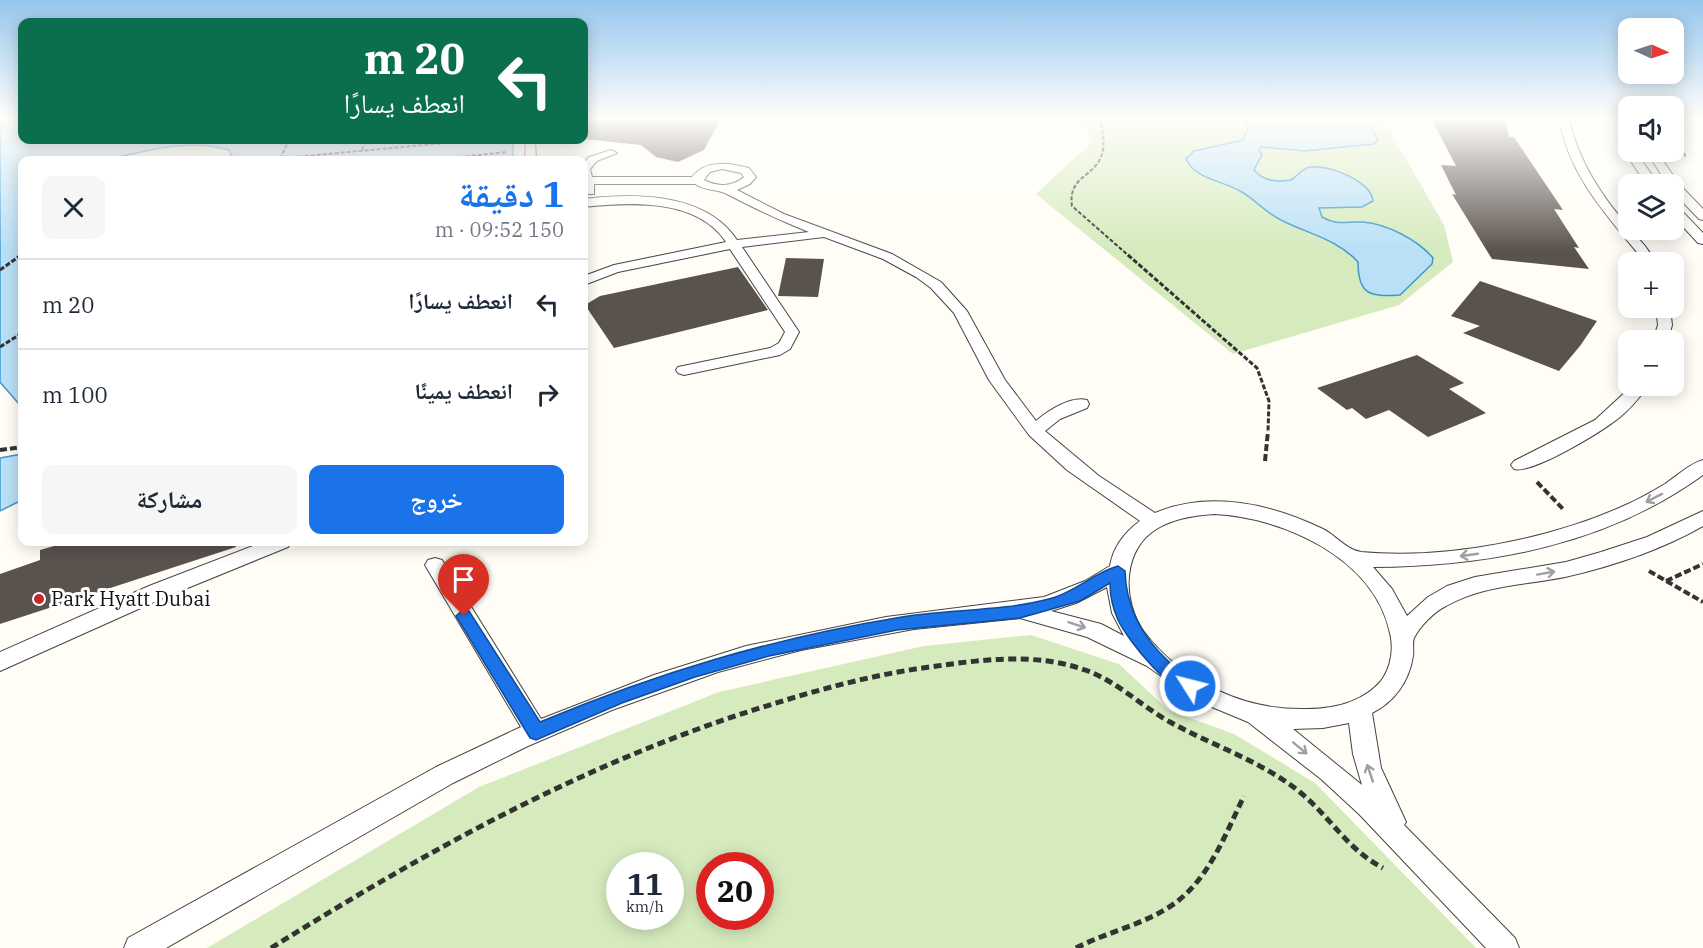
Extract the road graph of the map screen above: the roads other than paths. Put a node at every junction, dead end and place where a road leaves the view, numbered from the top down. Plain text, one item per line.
1 (1577, 162) edge
2 (698, 181) junction
3 (588, 182) edge
4 (725, 188) junction
5 (1684, 196) edge
6 (588, 203) edge
7 (1703, 216) edge
8 (1684, 220) edge
9 (830, 235) junction
10 (1703, 240) edge
11 (733, 243) junction
12 (1643, 252) edge
13 (588, 279) edge
14 (684, 370) dead end
15 (1633, 396) edge
16 (1081, 404) dead end
17 (1035, 431) junction
18 (1520, 465) dead end
19 (1703, 466) edge
20 (1703, 518) edge
21 (1154, 521) junction
22 (271, 546) edge
23 (1351, 557) junction
24 (435, 565) dead end
25 (1118, 571) junction
26 (1020, 612) junction
27 (1403, 636) junction
28 (0, 662) edge
29 (1162, 666) junction
30 (1360, 710) junction
31 (1253, 714) junction
32 (536, 732) junction
33 (1413, 851) junction
34 (138, 948) edge
35 (1505, 948) edge

1 - 12 lane
2 - 3 lane
2 - 4 lane
2 - 4 lane
4 - 9 lane
5 - 7 lane
6 - 11 lane
8 - 10 lane
9 - 11 lane
9 - 17 lane
11 - 13 lane
11 - 14 lane
15 - 18 lane
16 - 17 lane
17 - 21 lane
19 -> 23 lane
27 -> 20 lane
21 - 23 lane
21 - 25 lane
22 - 28 lane
23 - 27 lane
24 - 32 lane
25 - 26 lane
25 - 29 lane
26 -> 29 lane
26 - 32 lane
27 - 30 lane
29 - 31 lane
30 - 31 lane
33 -> 30 lane
31 -> 33 lane
32 - 34 lane
33 - 35 lane

